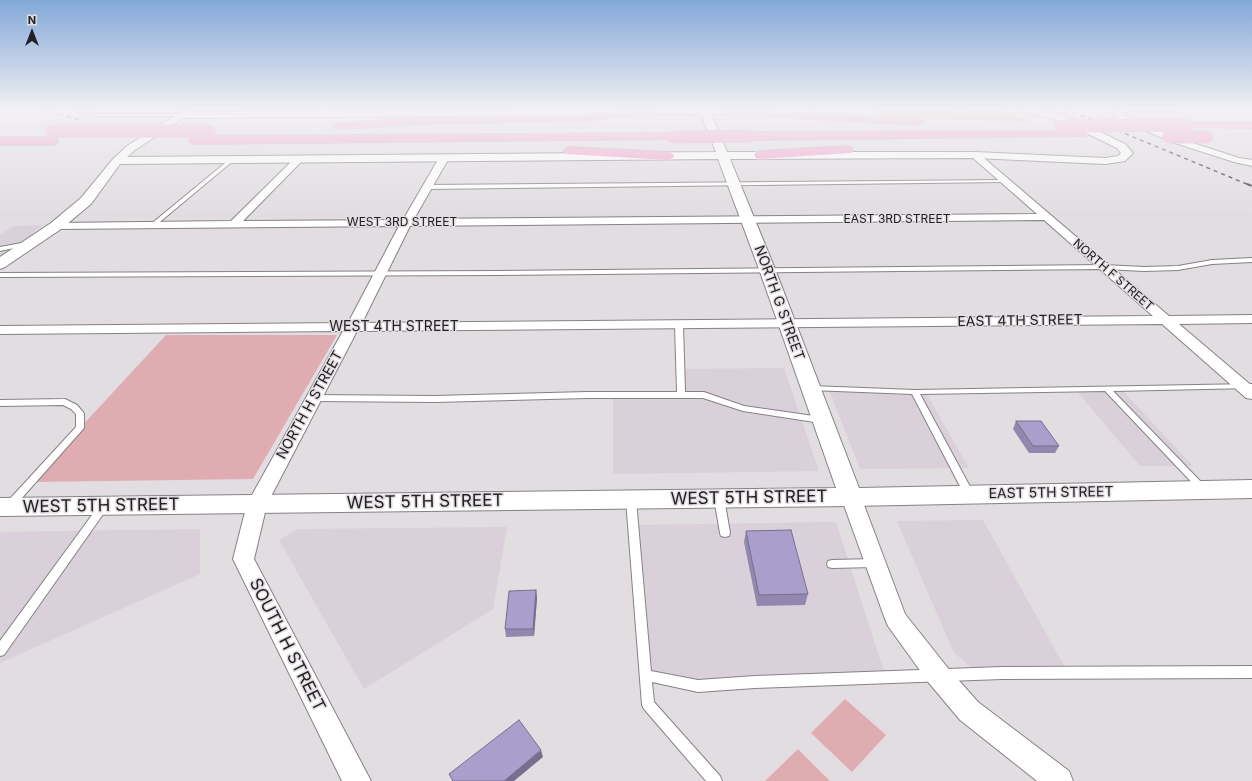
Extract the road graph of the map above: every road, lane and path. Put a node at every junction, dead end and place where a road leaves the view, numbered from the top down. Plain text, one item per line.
1 (135, 145) edge
2 (436, 145) edge
3 (719, 145) edge
4 (922, 145) edge
5 (1120, 145) edge
6 (1192, 145) edge
7 (760, 155) junction
8 (975, 155) junction
9 (668, 156) junction
10 (444, 158) junction
11 (299, 159) junction
12 (232, 160) junction
13 (117, 161) junction
14 (1252, 163) edge
15 (728, 170) junction
16 (1004, 181) junction
17 (428, 187) junction
18 (1047, 217) junction
19 (748, 220) junction
20 (407, 222) junction
21 (234, 224) junction
22 (153, 225) junction
23 (56, 226) junction
24 (30, 243) junction
25 (0, 249) edge
26 (1252, 260) edge
27 (0, 264) edge
28 (1104, 267) junction
29 (767, 269) junction
30 (381, 273) junction
31 (0, 275) edge
32 (1164, 319) junction
33 (1252, 319) edge
34 (787, 324) junction
35 (679, 325) junction
36 (352, 328) junction
37 (0, 330) edge
38 (811, 388) junction
39 (1107, 389) junction
40 (1249, 389) edge
41 (915, 392) junction
42 (681, 395) junction
43 (313, 398) junction
44 (0, 403) edge
45 (823, 420) junction
46 (1252, 489) edge
47 (1203, 490) junction
48 (969, 494) junction
49 (851, 497) junction
50 (719, 498) junction
51 (631, 500) junction
52 (257, 504) junction
53 (104, 506) junction
54 (4, 507) edge
55 (725, 533) dead end
56 (876, 563) junction
57 (832, 564) dead end
58 (0, 651) edge
59 (1252, 672) edge
60 (645, 675) junction
61 (938, 675) junction
62 (357, 781) edge
63 (715, 781) edge
64 (1059, 781) edge

1 - 13 street
2 - 9 highway
3 - 15 street, NORTH G STREET
4 - 7 highway
5 - 8 street
6 - 14 street
7 - 8 street
7 - 15 street
8 - 16 street, NORTH F STREET
9 - 10 street
9 - 15 street
9 - 15 street
10 - 11 street
10 - 17 street, NORTH H STREET
11 - 12 street
11 - 21 street
12 - 13 street
12 - 22 lane
13 - 23 street
15 - 16 lane
15 - 17 lane
15 - 19 street, NORTH G STREET
16 - 18 street, NORTH F STREET
17 - 20 street, NORTH H STREET
18 - 19 street, EAST 3RD STREET
18 - 28 street, NORTH F STREET
19 - 20 street, WEST 3RD STREET
19 - 29 street, NORTH G STREET
20 - 21 street, WEST 3RD STREET
20 - 30 street, NORTH H STREET
21 - 22 street, WEST 3RD STREET
22 - 23 street, WEST 3RD STREET
23 - 24 street
24 - 25 lane
24 - 27 street
26 - 28 lane
28 - 29 lane
28 - 32 street, NORTH F STREET
29 - 30 lane
29 - 34 street, NORTH G STREET
30 - 31 lane
30 - 36 street, NORTH H STREET
32 - 33 street, EAST 4TH STREET
32 - 34 street, EAST 4TH STREET
32 - 40 street, NORTH F STREET
34 - 35 street, WEST 4TH STREET
34 - 38 street, NORTH G STREET
35 - 36 street, WEST 4TH STREET
35 - 42 lane
36 - 37 street, WEST 4TH STREET
36 - 43 street, NORTH H STREET
38 - 41 lane
38 - 45 street, NORTH G STREET
39 - 40 lane
39 - 41 lane
39 - 47 lane
41 - 48 lane
42 - 43 lane
42 - 45 lane
43 - 52 street, NORTH H STREET
44 - 54 lane
45 - 49 street, NORTH G STREET
46 - 47 street, EAST 5TH STREET
47 - 48 street, EAST 5TH STREET
48 - 49 street, EAST 5TH STREET
49 - 50 street, WEST 5TH STREET
49 - 56 street
50 - 51 street, WEST 5TH STREET
50 - 55 lane
51 - 52 street, WEST 5TH STREET
51 - 60 lane
52 - 53 street, WEST 5TH STREET
52 - 62 street, SOUTH H STREET
53 - 54 street, WEST 5TH STREET
53 - 58 lane
56 - 57 lane
56 - 61 street
59 - 61 lane
60 - 61 lane
60 - 63 lane
61 - 64 street

